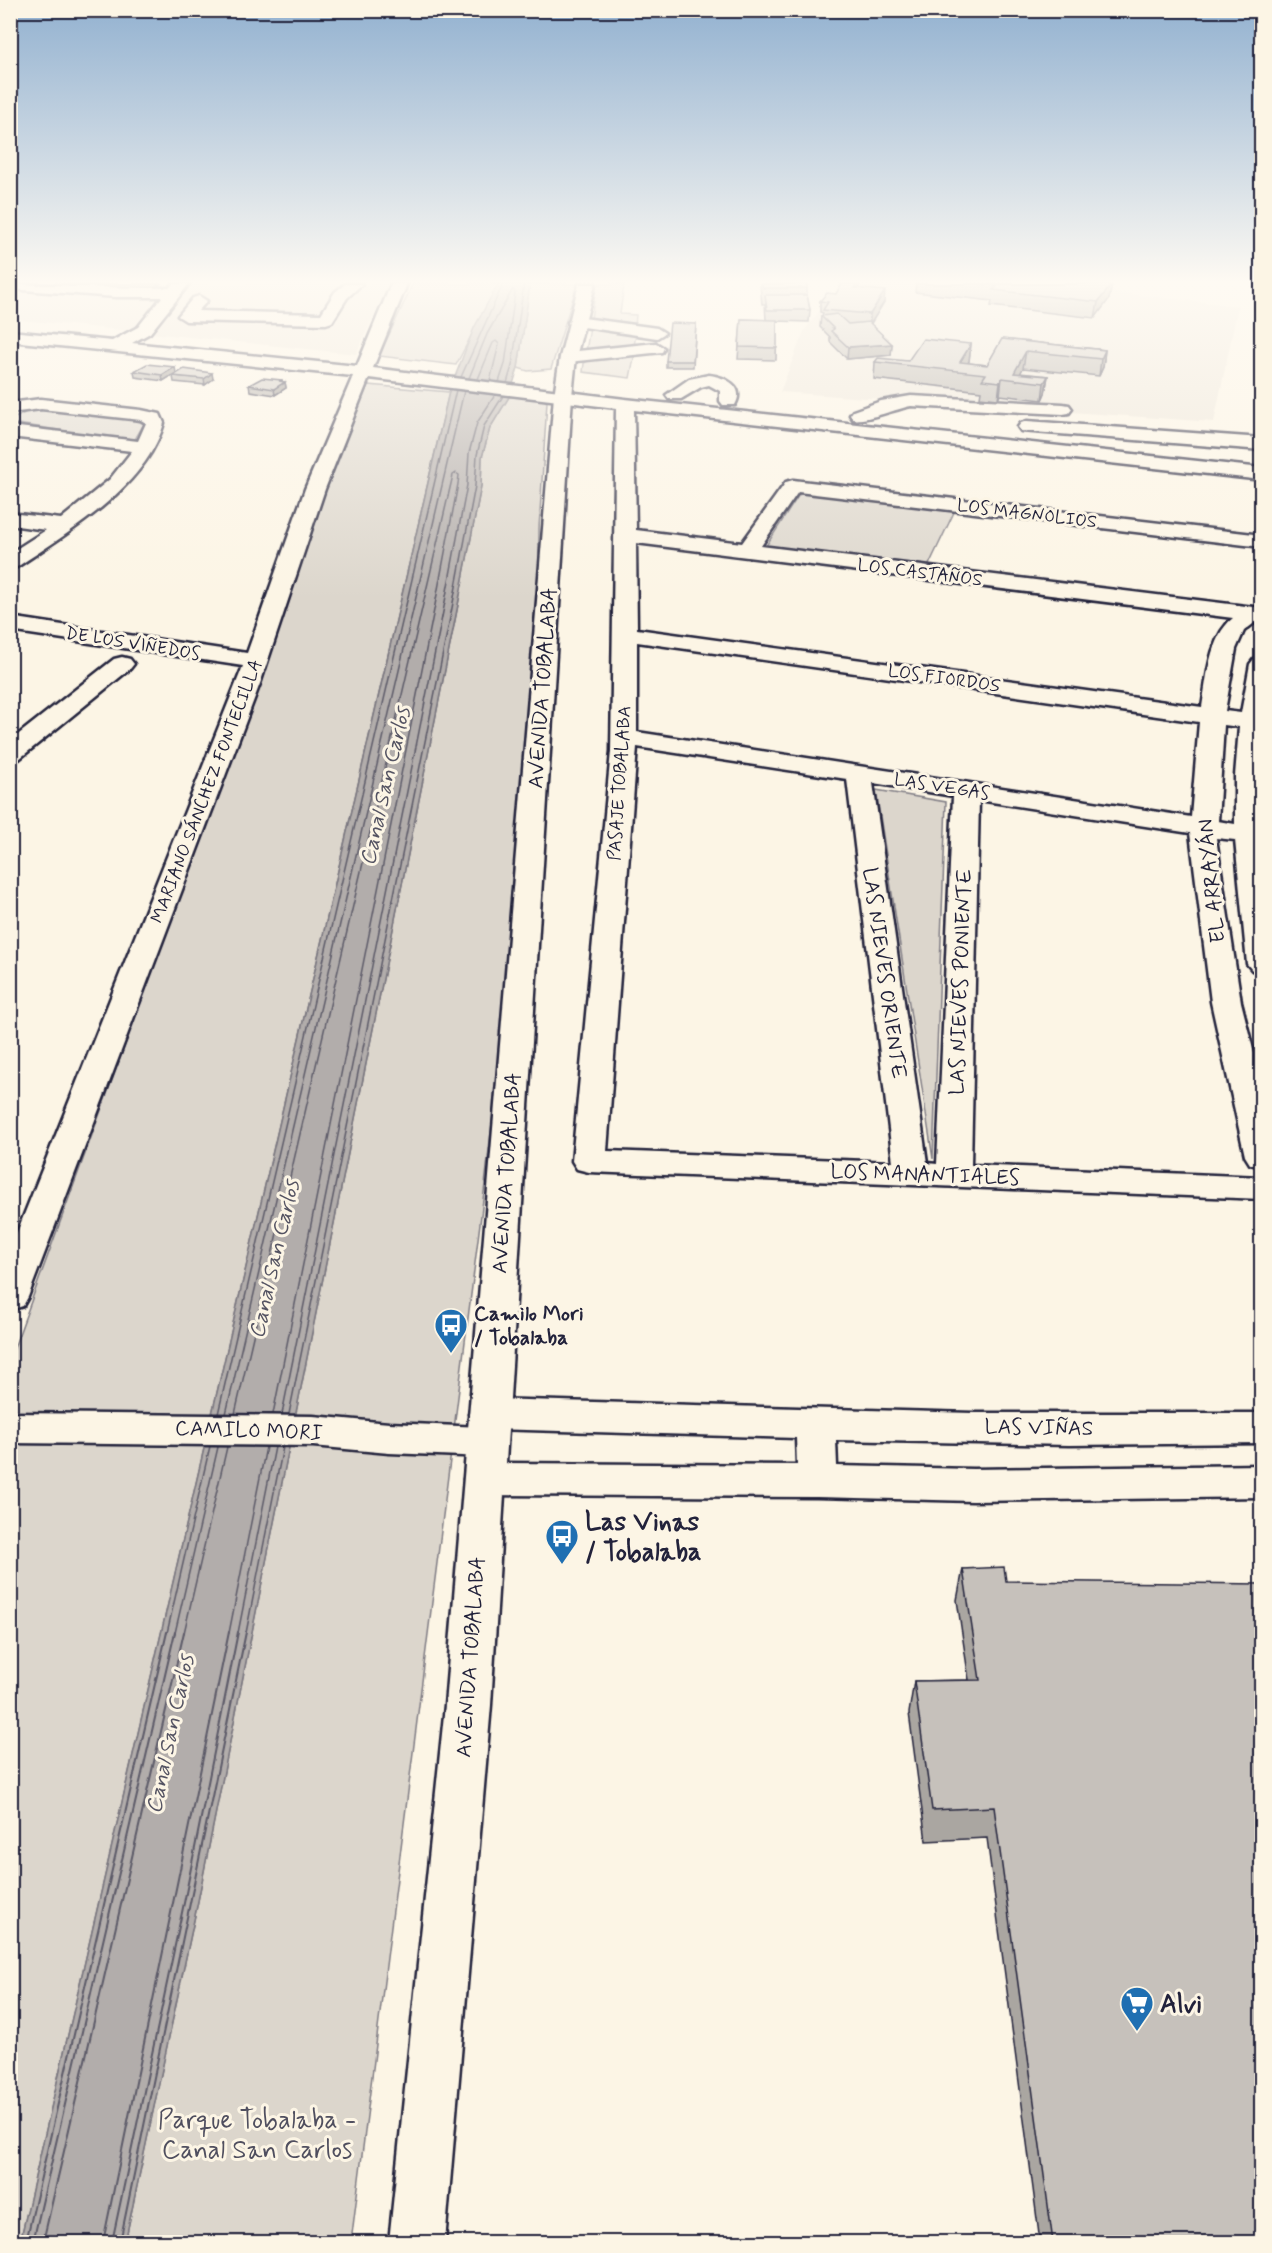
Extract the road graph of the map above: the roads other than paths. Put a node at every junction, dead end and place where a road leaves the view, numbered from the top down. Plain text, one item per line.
1 (355, 389) edge
2 (564, 389) joint
3 (565, 389) edge
4 (687, 389) edge
5 (728, 389) edge
6 (729, 401) junction
7 (680, 402) junction
8 (625, 404) junction
9 (10, 408) edge
10 (1083, 410) dead end
11 (764, 412) junction
12 (859, 415) junction
13 (1107, 416) dead end
14 (963, 423) dead end
15 (1009, 426) dead end
16 (10, 431) edge
17 (1153, 436) junction
18 (1262, 444) edge
19 (144, 447) junction
20 (1262, 474) edge
21 (10, 519) edge
22 (65, 526) junction
23 (625, 535) junction
24 (1262, 541) edge
25 (747, 551) junction
26 (10, 563) edge
27 (1253, 620) edge
28 (10, 624) edge
29 (626, 634) junction
30 (88, 659) dead end
31 (1262, 664) edge
32 (253, 671) junction
33 (191, 673) dead end
34 (1212, 716) junction
35 (1256, 722) edge
36 (623, 737) junction
37 (10, 754) edge
38 (859, 773) junction
39 (966, 790) junction
40 (1203, 827) junction
41 (1254, 835) edge
42 (1262, 964) edge
43 (1262, 1156) edge
44 (589, 1161) joint
45 (911, 1173) junction
46 (954, 1174) junction
47 (1262, 1188) edge
48 (10, 1297) edge
49 (816, 1424) junction
50 (10, 1428) edge
51 (1262, 1428) edge
52 (486, 1445) junction
53 (817, 1481) junction
54 (1262, 1481) edge
55 (417, 2242) edge

1 - 32 street, MARIANO SÁNCHEZ FONTECILLA
2 - 8 street
2 - 52 street, AVENIDA TOBALABA
3 - 7 street
4 - 7 street
5 - 6 street
6 - 7 street
6 - 11 street
7 - 8 street
7 - 11 street
8 - 23 street, PASAJE TOBALABA
9 - 19 street
10 - 12 street
11 - 12 street
11 - 20 street
12 - 14 street
13 - 17 street
15 - 17 street
16 - 19 street
17 - 18 street
19 - 22 street
21 - 22 street
22 - 26 street
23 - 25 street, LOS CASTAÑOS
23 - 29 street, PASAJE TOBALABA
24 - 25 street, LOS MAGNOLIOS
25 - 27 street, LOS CASTAÑOS
27 - 34 street, EL ARRAYÁN
28 - 32 street, DE LOS VIÑEDOS
29 - 34 street, LOS FIORDOS
29 - 36 street, PASAJE TOBALABA
30 - 37 street, DE LOS VIÑEDOS
31 - 35 street, EL ARRAYÁN
32 - 33 street, DE LOS VIÑEDOS
32 - 48 street, MARIANO SÁNCHEZ FONTECILLA
34 - 35 street, LOS FIORDOS
34 - 40 street, EL ARRAYÁN
35 - 41 street, EL ARRAYÁN
36 - 38 street, LAS VEGAS
36 - 44 street, PASAJE TOBALABA
38 - 39 street, LAS VEGAS
38 - 45 street, LAS NIEVES ORIENTE
39 - 40 street, LAS VEGAS
39 - 46 street, LAS NIEVES PONIENTE
40 - 41 street, LAS VEGAS
40 - 43 street, EL ARRAYÁN
41 - 42 street, EL ARRAYÁN
44 - 45 street, LOS MANANTIALES
45 - 46 street, LOS MANANTIALES
46 - 47 street, LOS MANANTIALES
49 - 51 street, LAS VIÑAS
49 - 52 street, LAS VIÑAS
49 - 53 street
50 - 52 street, CAMILO MORI
52 - 53 street
52 - 55 street, AVENIDA TOBALABA
53 - 54 street

